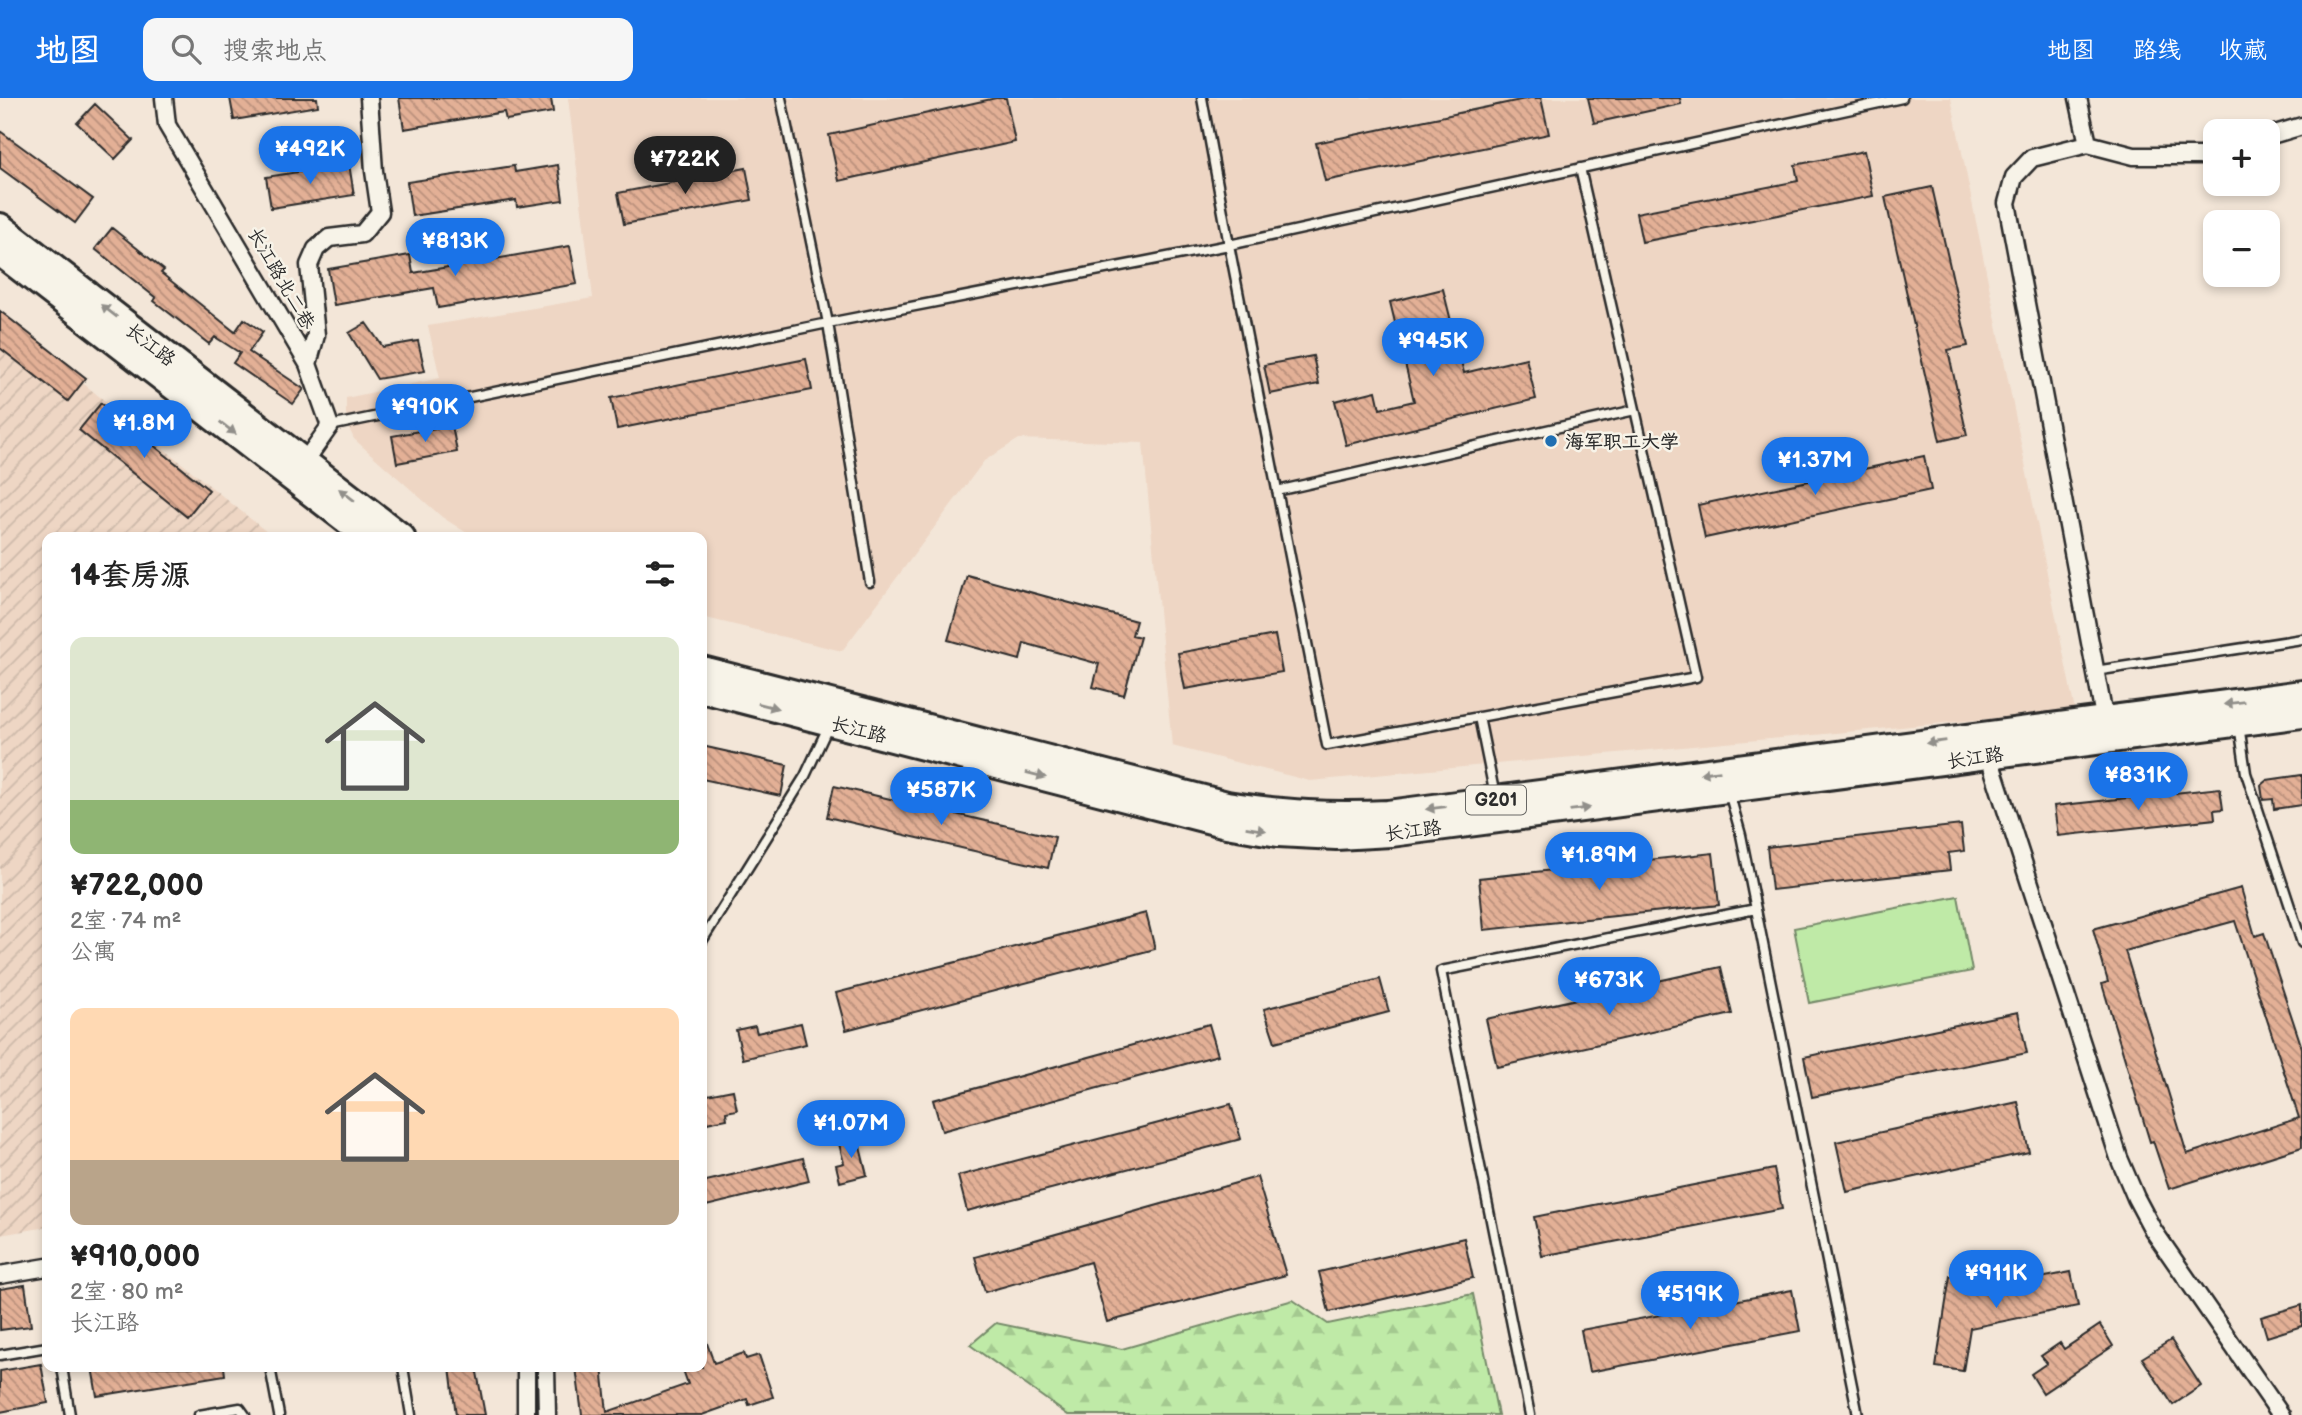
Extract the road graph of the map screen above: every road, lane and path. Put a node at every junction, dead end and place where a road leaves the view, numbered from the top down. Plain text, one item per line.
1 (164, 98) edge
2 (369, 98) edge
3 (781, 98) edge
4 (1202, 98) edge
5 (1902, 98) edge
6 (2078, 98) edge
7 (2302, 126) edge
8 (2280, 132) edge
9 (2088, 145) junction
10 (2203, 155) edge
11 (1580, 168) junction
12 (0, 227) edge
13 (1229, 245) junction
14 (0, 252) edge
15 (828, 323) junction
16 (308, 364) junction
17 (1635, 410) junction
18 (330, 426) junction
19 (299, 470) junction
20 (1277, 491) junction
21 (364, 532) edge
22 (393, 532) edge
23 (870, 582) dead end
24 (2302, 639) edge
25 (707, 671) edge
26 (2095, 671) junction
27 (707, 690) edge
28 (2302, 694) edge
29 (2302, 714) edge
30 (1479, 717) junction
31 (831, 722) junction
32 (2238, 722) junction
33 (2107, 730) junction
34 (1985, 746) junction
35 (1728, 789) junction
36 (1496, 800) junction
37 (1756, 909) junction
38 (707, 933) edge
39 (2302, 943) edge
40 (42, 1268) edge
41 (0, 1275) edge
42 (42, 1348) edge
43 (0, 1354) edge
44 (63, 1372) edge
45 (271, 1372) edge
46 (404, 1372) edge
47 (526, 1372) edge
48 (546, 1372) edge
49 (71, 1415) edge
50 (199, 1415) edge
51 (245, 1415) edge
52 (279, 1415) edge
53 (411, 1415) edge
54 (526, 1415) edge
55 (547, 1415) edge
56 (1530, 1415) edge
57 (1858, 1415) edge
58 (2281, 1415) edge

1 - 16 street, 长江路北二巷
2 - 16 street
3 - 15 lane
4 - 13 lane
5 - 11 lane
6 - 9 street
7 - 8 street
9 - 10 street
9 - 26 street
11 - 13 lane
11 - 17 lane
19 -> 12 highway, 长江路
13 - 15 lane
13 - 20 lane
14 -> 19 highway, 长江路
15 - 18 lane
15 - 23 lane
16 - 18 street, 长江路北二巷
17 - 20 lane
17 - 30 lane
18 - 19 street
19 - 21 highway, 长江路
22 -> 19 highway, 长江路
20 - 30 lane
24 - 26 lane
36 -> 25 highway, 长江路 / G201
26 - 33 street
27 -> 31 highway, 长江路 / G201
28 -> 33 highway, 长江路 / G201
29 - 32 highway, 长江路 / G201
30 - 36 lane
31 -> 35 highway, 长江路 / G201
31 - 38 lane
32 - 33 highway, 长江路 / G201
32 - 39 lane
33 - 34 highway, 长江路 / G201
34 - 35 highway, 长江路 / G201
34 -> 36 highway, 长江路 / G201
34 - 58 street
35 - 37 lane
37 - 56 lane
37 - 57 lane
40 - 41 street
42 - 43 lane
44 - 49 lane
45 - 52 lane
46 - 53 lane
47 - 54 street
48 - 55 street
50 - 51 lane

